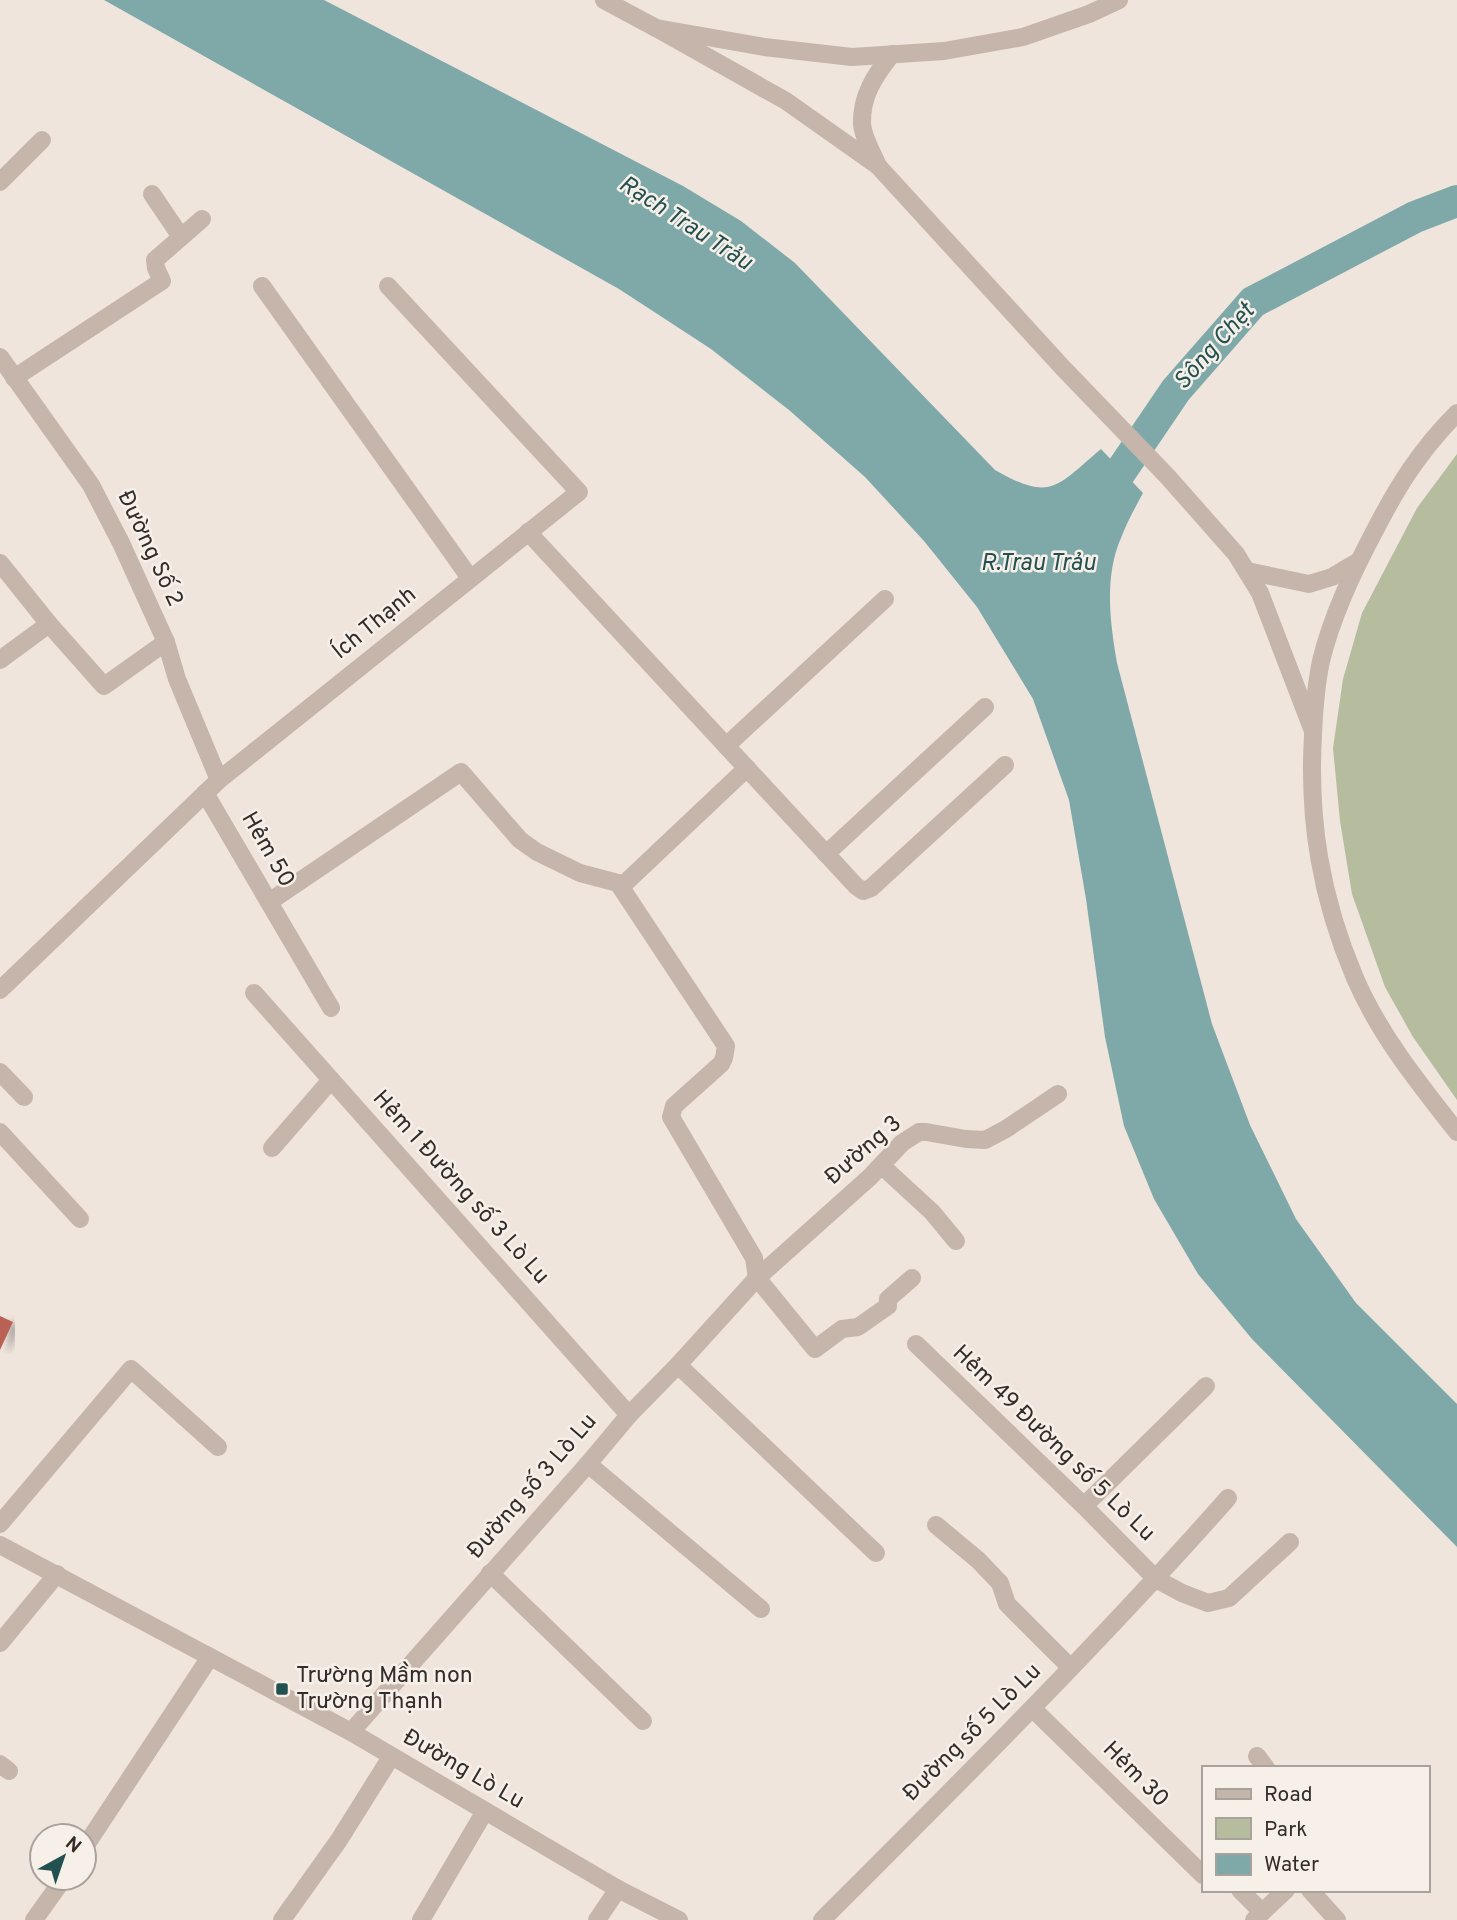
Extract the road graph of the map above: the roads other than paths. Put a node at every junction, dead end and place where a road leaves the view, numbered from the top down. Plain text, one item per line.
1 (604, 0) edge
2 (1119, 0) edge
3 (656, 29) junction
4 (892, 54) junction
5 (42, 140) dead end
6 (878, 166) junction
7 (0, 182) edge
8 (152, 194) dead end
9 (202, 219) dead end
10 (181, 237) junction
11 (262, 286) dead end
12 (388, 286) dead end
13 (0, 357) edge
14 (13, 378) junction
15 (1457, 412) edge
16 (528, 532) junction
17 (1359, 561) junction
18 (0, 563) edge
19 (1247, 571) junction
20 (470, 578) junction
21 (885, 598) dead end
22 (48, 624) junction
23 (166, 642) junction
24 (0, 660) edge
25 (985, 708) dead end
26 (1313, 731) junction
27 (726, 746) junction
28 (1005, 765) dead end
29 (747, 768) junction
30 (219, 780) junction
31 (205, 793) junction
32 (827, 854) junction
33 (622, 886) junction
34 (269, 902) junction
35 (0, 990) edge
36 (254, 993) dead end
37 (331, 1007) dead end
38 (0, 1072) edge
39 (331, 1080) junction
40 (1058, 1094) dead end
41 (24, 1097) dead end
42 (0, 1132) edge
43 (1457, 1132) edge
44 (272, 1148) dead end
45 (883, 1166) junction
46 (80, 1219) dead end
47 (956, 1241) dead end
48 (757, 1278) junction
49 (912, 1278) dead end
50 (916, 1344) dead end
51 (678, 1365) junction
52 (1206, 1386) dead end
53 (629, 1415) junction
54 (218, 1447) dead end
55 (589, 1464) junction
56 (1228, 1498) dead end
57 (1084, 1506) junction
58 (0, 1524) edge
59 (936, 1525) dead end
60 (1290, 1542) dead end
61 (0, 1545) edge
62 (876, 1553) dead end
63 (490, 1573) junction
64 (57, 1574) junction
65 (1156, 1579) junction
66 (761, 1609) dead end
67 (0, 1643) edge
68 (210, 1657) junction
69 (1071, 1668) junction
70 (1033, 1709) junction
71 (643, 1721) dead end
72 (351, 1732) junction
73 (391, 1757) junction
74 (485, 1811) junction
75 (98, 1827) edge
76 (1202, 1874) edge
77 (618, 1889) junction
78 (54, 1892) edge
79 (1241, 1892) edge
80 (1284, 1892) edge
81 (1312, 1892) edge
82 (1258, 1916) edge
83 (34, 1920) edge
84 (282, 1920) edge
85 (421, 1920) edge
86 (597, 1920) edge
87 (679, 1920) edge
88 (822, 1920) edge
89 (1337, 1920) edge

1 - 3 street
2 - 4 street
3 - 4 street
3 - 6 street
4 - 6 street
5 - 7 street
6 - 19 street
8 - 10 street
9 - 10 street
10 - 14 street
11 - 20 street
12 - 16 street, Ích Thạnh
13 - 14 street, Đường Số 2
14 - 23 street, Đường Số 2
15 - 17 street
16 - 20 street, Ích Thạnh
16 - 27 street
17 - 19 street
17 - 26 street
18 - 22 street
19 - 26 street
20 - 30 street, Ích Thạnh
21 - 27 street
22 - 23 street
22 - 24 street
23 - 30 street, Đường Số 2
25 - 32 street
26 - 43 street
27 - 29 street
28 - 32 street
29 - 32 street
29 - 33 street
30 - 31 street, Ích Thạnh
31 - 34 street, Hẻm 50
31 - 35 street, Ích Thạnh
33 - 34 street
33 - 48 street
34 - 37 street, Hẻm 50
36 - 39 street, Hẻm 1 Đường số 3 Lò Lu
38 - 41 street
39 - 44 street
39 - 53 street, Hẻm 1 Đường số 3 Lò Lu
40 - 45 street, Đường 3
42 - 46 street
45 - 47 street
45 - 48 street, Đường 3
48 - 49 street
48 - 51 street, Đường số 3 Lò Lu
50 - 57 street, Hẻm 49 Đường số 5 Lò Lu
51 - 53 street, Đường số 3 Lò Lu
51 - 62 street
52 - 57 street
53 - 55 street, Đường số 3 Lò Lu
54 - 58 street
55 - 63 street, Đường số 3 Lò Lu
55 - 66 street
56 - 65 street, Đường số 5 Lò Lu
57 - 65 street, Hẻm 49 Đường số 5 Lò Lu
59 - 69 street
60 - 65 street, Hẻm 49 Đường số 5 Lò Lu
61 - 64 street, Đường Lò Lu
63 - 71 street
63 - 72 street, Đường số 3 Lò Lu
64 - 67 street
64 - 68 street, Đường Lò Lu
65 - 69 street, Đường số 5 Lò Lu
68 - 72 street, Đường Lò Lu
68 - 75 street
69 - 70 street, Đường số 5 Lò Lu
70 - 76 street, Hẻm 30
70 - 88 street, Đường số 5 Lò Lu
72 - 73 street, Đường Lò Lu
73 - 74 street, Đường Lò Lu
73 - 84 street
74 - 77 street, Đường Lò Lu
74 - 85 street
77 - 86 street
77 - 87 street, Đường Lò Lu
78 - 83 street
79 - 82 street
80 - 82 street
81 - 89 street

